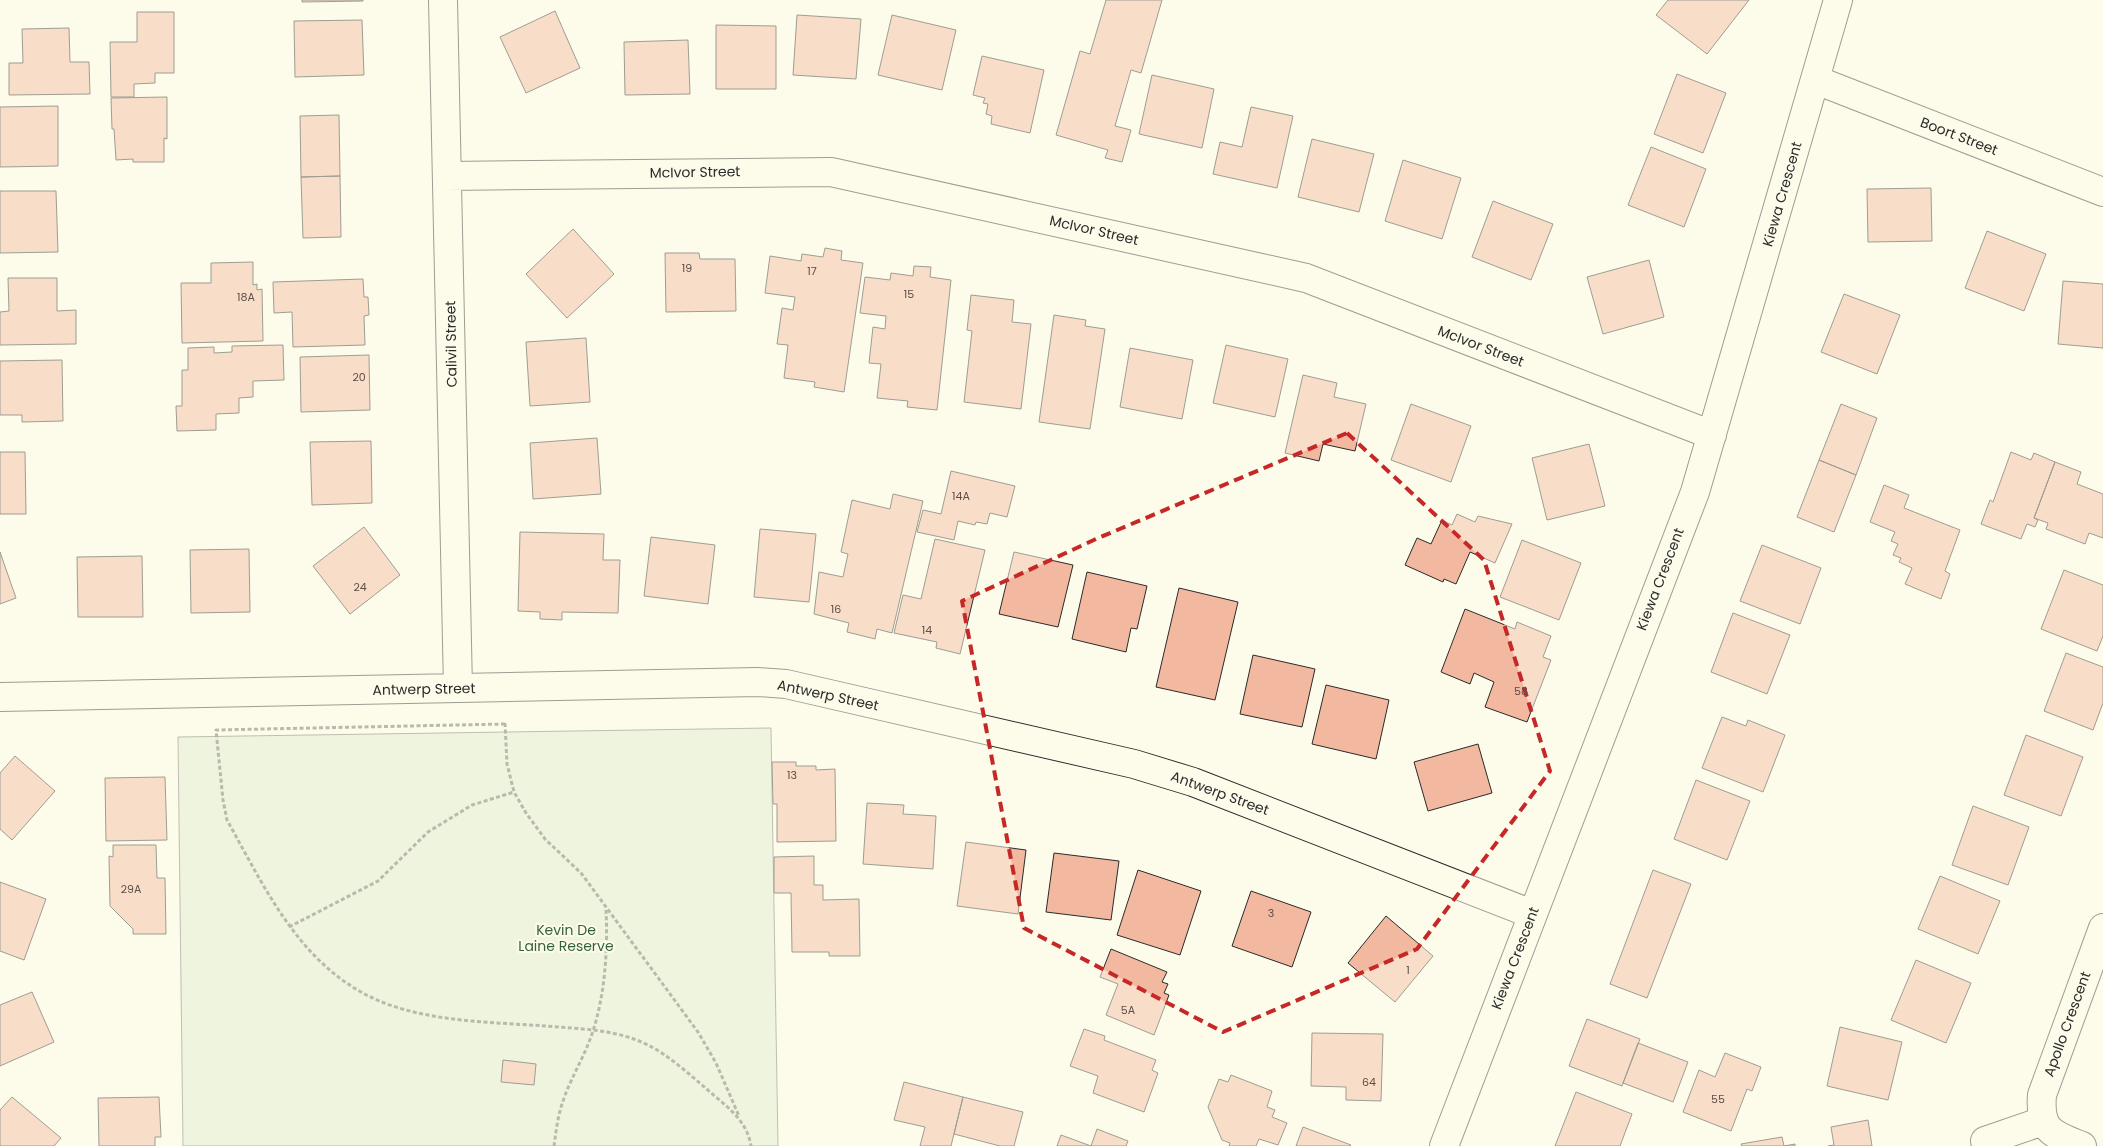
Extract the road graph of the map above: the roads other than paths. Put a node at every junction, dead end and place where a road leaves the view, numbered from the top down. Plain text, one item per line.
1 (443, 0) edge
2 (1838, 0) edge
3 (1816, 80) junction
4 (447, 176) junction
5 (2103, 192) edge
6 (1712, 435) junction
7 (458, 688) junction
8 (0, 697) edge
9 (1532, 914) junction
10 (2103, 928) edge
11 (2043, 1122) junction
12 (1985, 1140) dead end
13 (1444, 1146) edge
14 (2082, 1146) edge

1 - 4 street, Calivil Street
2 - 3 street, Kiewa Crescent
3 - 5 street, Boort Street
3 - 6 street, Kiewa Crescent
4 - 6 street, McIvor Street
4 - 7 street, Calivil Street
6 - 9 street, Kiewa Crescent
7 - 8 street, Antwerp Street
7 - 9 street, Antwerp Street
9 - 13 street, Kiewa Crescent
10 - 11 street, Apollo Crescent
11 - 12 street
11 - 14 street

